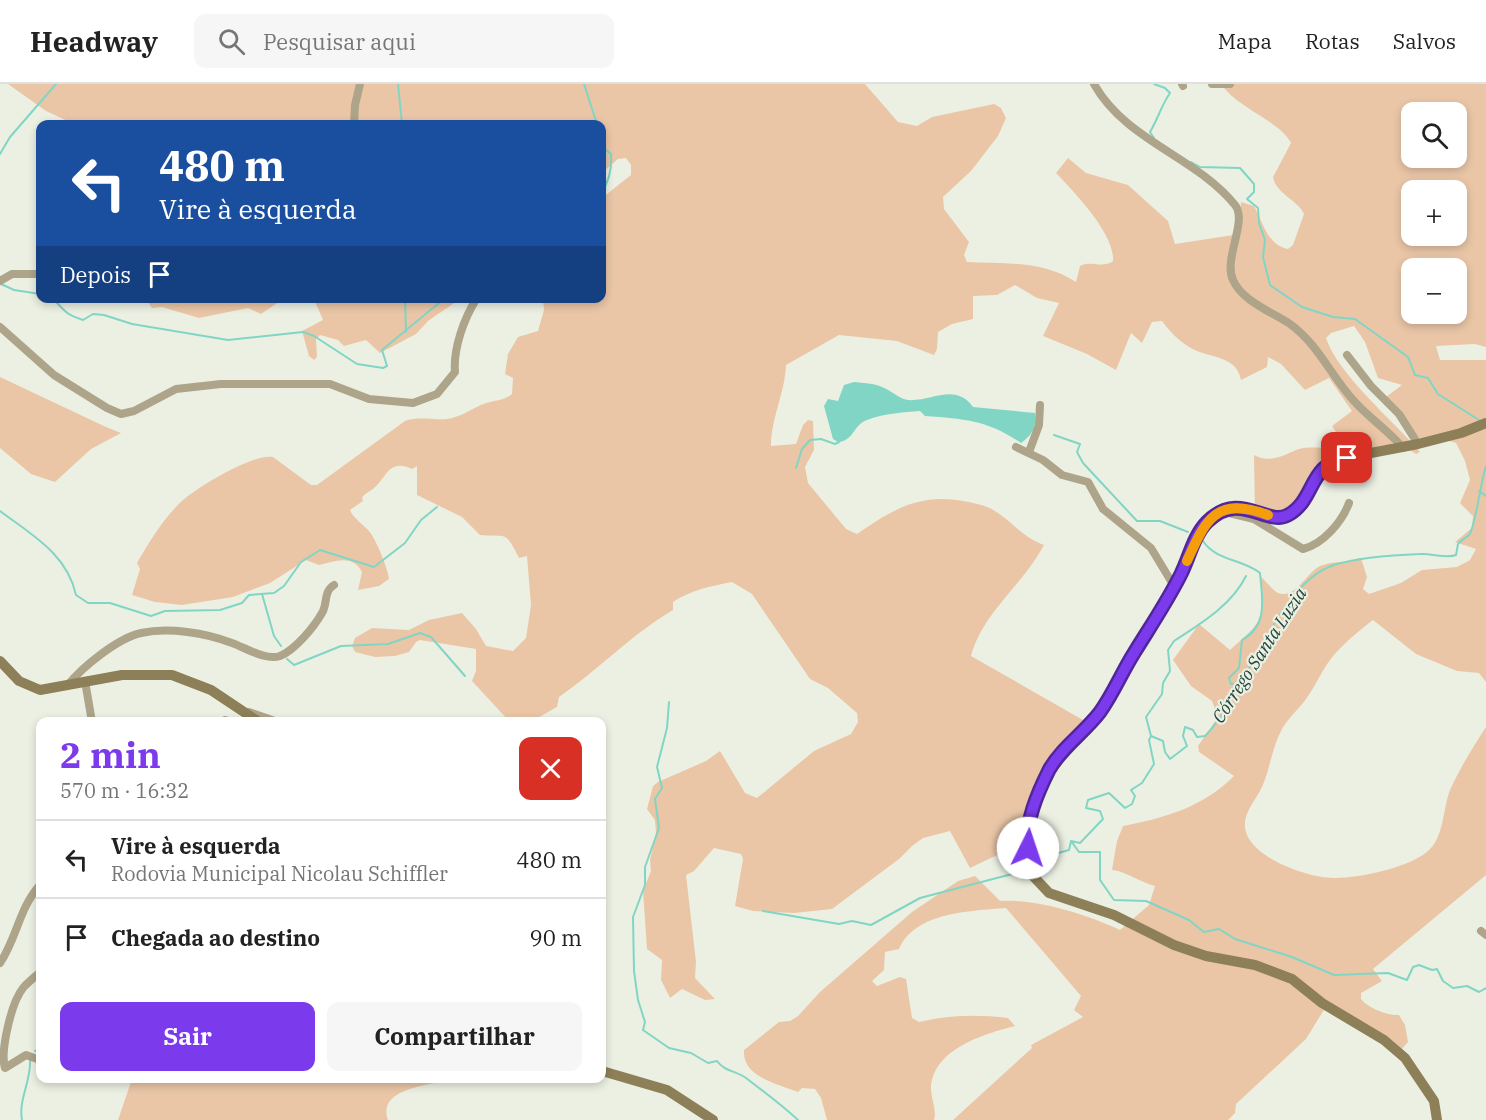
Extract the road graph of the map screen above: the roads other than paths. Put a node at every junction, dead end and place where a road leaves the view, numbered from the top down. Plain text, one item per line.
1 (360, 84) edge
2 (1094, 84) edge
3 (1212, 84) edge
4 (1230, 84) edge
5 (354, 120) edge
6 (36, 274) edge
7 (0, 281) edge
8 (475, 303) edge
9 (0, 327) edge
10 (1347, 355) dead end
11 (1040, 405) dead end
12 (1486, 423) edge
13 (1418, 444) junction
14 (1016, 447) dead end
15 (1403, 448) junction
16 (1029, 452) junction
17 (1349, 503) dead end
18 (1224, 511) junction
19 (334, 585) dead end
20 (1174, 586) junction
21 (0, 660) edge
22 (85, 681) junction
23 (67, 686) junction
24 (247, 712) junction
25 (91, 717) edge
26 (253, 717) edge
27 (262, 717) edge
28 (36, 890) edge
29 (0, 963) edge
30 (36, 976) edge
31 (36, 1059) edge
32 (3, 1067) junction
33 (606, 1072) edge
34 (0, 1076) edge
35 (713, 1120) edge
36 (1437, 1120) edge

1 - 5 street
2 - 15 street
3 - 4 street
6 - 7 street
8 - 9 street
10 - 13 street
11 - 16 street
12 - 13 street
13 - 15 street
14 - 16 street
15 - 18 street
16 - 20 street
17 - 18 street
18 - 20 street
19 - 23 street
20 - 36 street
21 - 23 street
22 - 23 street
22 - 24 street
22 - 25 street
24 - 26 street
24 - 27 street
28 - 29 street
30 - 32 street
31 - 32 street
32 - 34 street
33 - 35 street

